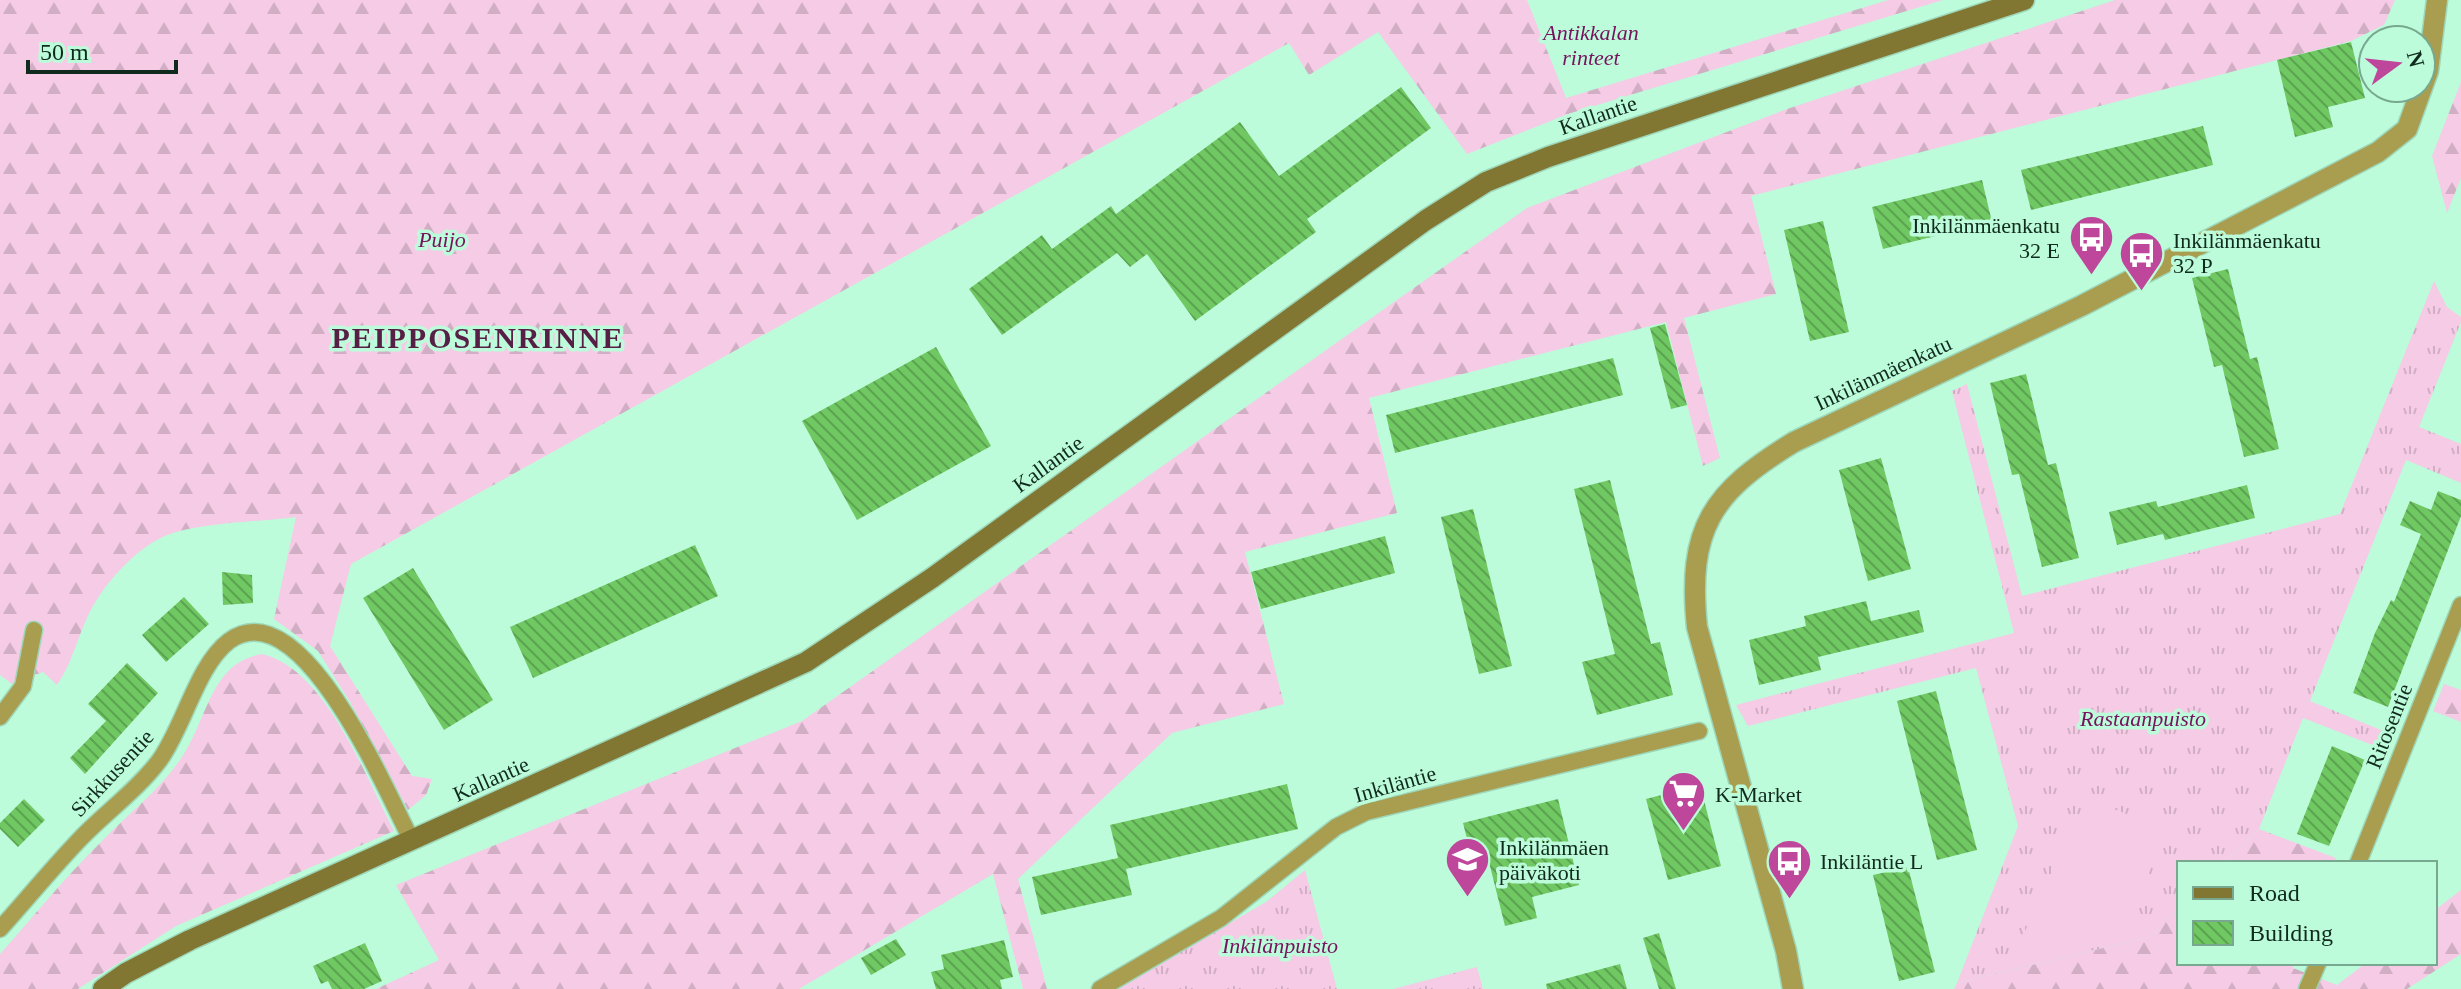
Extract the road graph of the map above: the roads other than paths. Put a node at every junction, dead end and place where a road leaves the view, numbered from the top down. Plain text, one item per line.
1 (2024, 0) edge
2 (2437, 0) edge
3 (2461, 605) edge
4 (34, 630) dead end
5 (0, 717) edge
6 (1699, 731) dead end
7 (412, 841) junction
8 (2359, 861) edge
9 (0, 929) edge
10 (2317, 965) edge
11 (103, 989) edge
12 (1100, 989) edge
13 (1793, 989) edge
14 (2307, 989) edge

1 - 7 main road, Kallantie
2 - 13 street, Inkilänmäenkatu
3 - 8 street, Ritosentie
4 - 5 street
6 - 12 street, Inkiläntie
7 - 9 street, Sirkkusentie
7 - 11 main road, Kallantie
10 - 14 street

